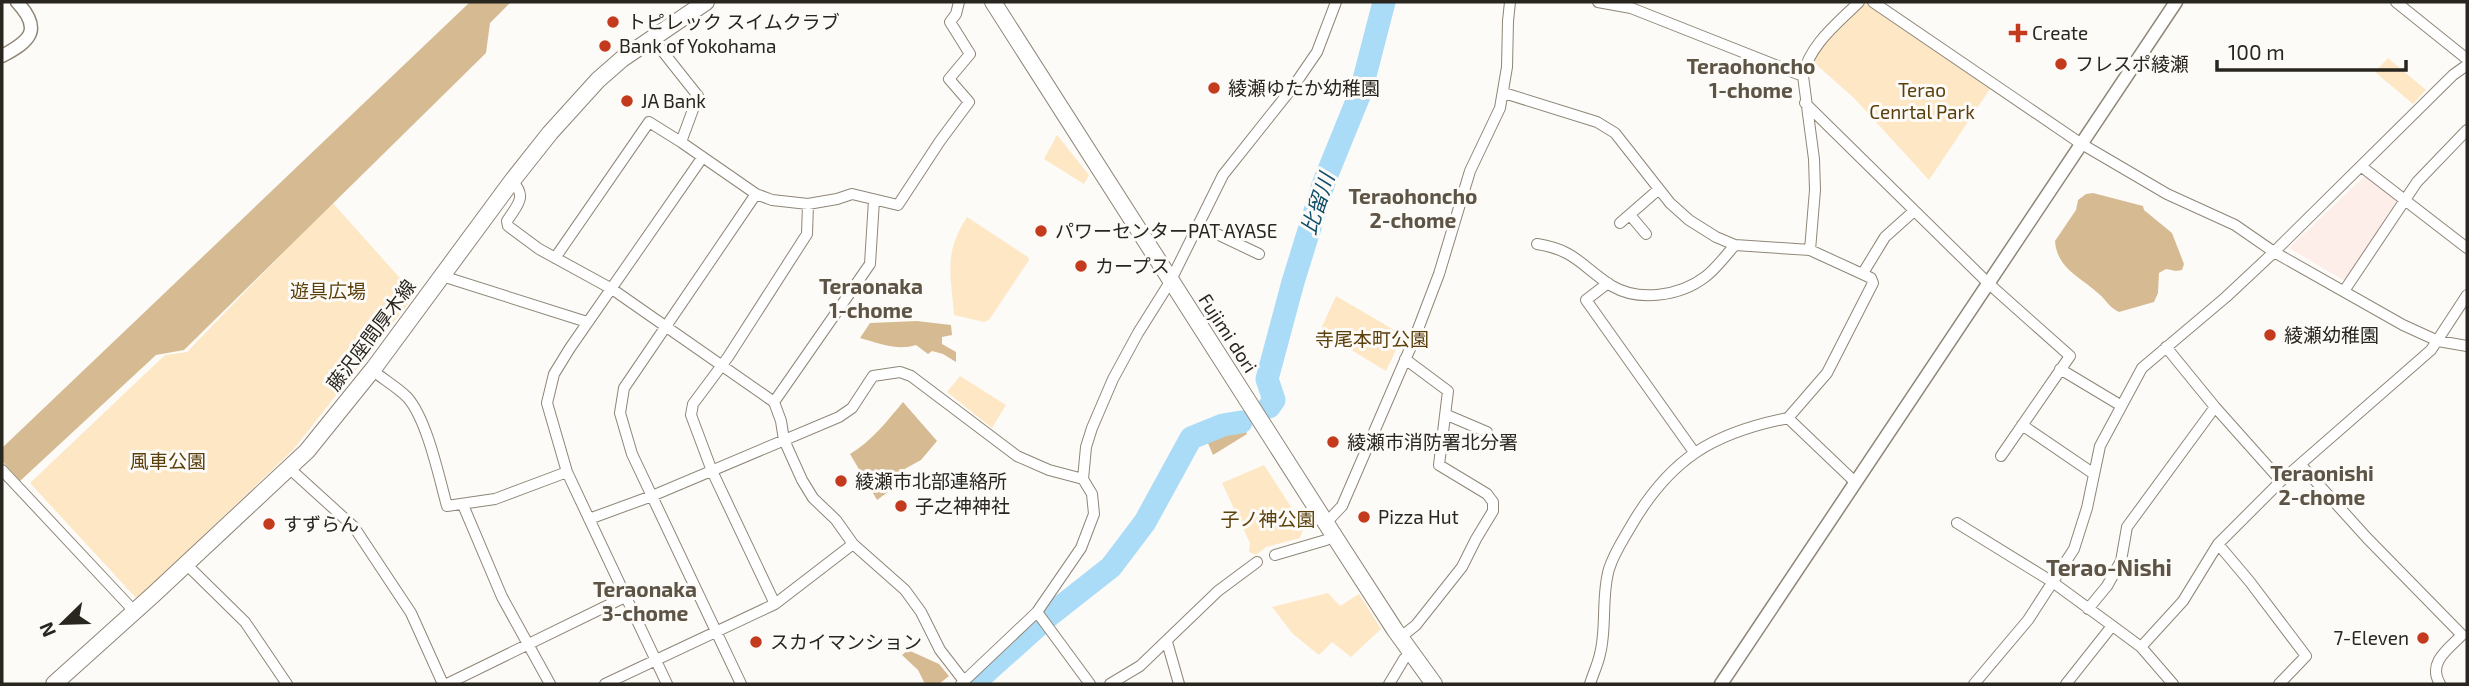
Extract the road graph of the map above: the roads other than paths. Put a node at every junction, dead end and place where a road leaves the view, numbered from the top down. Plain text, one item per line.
1 (17, 2) edge
2 (706, 2) edge
3 (959, 2) edge
4 (993, 2) edge
5 (1336, 2) edge
6 (1510, 2) edge
7 (1598, 2) edge
8 (1859, 2) edge
9 (1873, 2) edge
10 (2176, 2) edge
11 (2396, 2) edge
12 (652, 38) junction
13 (2, 56) edge
14 (2467, 59) edge
15 (2467, 65) edge
16 (1803, 76) junction
17 (1504, 93) junction
18 (1805, 103) junction
19 (2467, 130) edge
20 (681, 142) junction
21 (2080, 143) junction
22 (702, 158) junction
23 (2362, 167) junction
24 (512, 181) junction
25 (1659, 189) junction
26 (756, 194) junction
27 (874, 200) junction
28 (2404, 200) junction
29 (808, 204) junction
30 (1914, 211) junction
31 (1630, 215) junction
32 (1620, 223) dead end
33 (1198, 225) junction
34 (1646, 234) dead end
35 (1537, 244) dead end
36 (1735, 245) junction
37 (2467, 248) edge
38 (1810, 250) junction
39 (2274, 252) junction
40 (1259, 254) dead end
41 (555, 258) junction
42 (1863, 273) junction
43 (442, 276) junction
44 (1170, 282) junction
45 (1987, 282) junction
46 (1608, 283) junction
47 (612, 289) junction
48 (2344, 291) junction
49 (2467, 295) edge
50 (587, 323) junction
51 (667, 326) junction
52 (2438, 341) junction
53 (2467, 346) edge
54 (2166, 347) junction
55 (1405, 359) junction
56 (722, 364) junction
57 (2060, 369) junction
58 (372, 370) junction
59 (774, 401) junction
60 (2120, 405) junction
61 (2216, 407) junction
62 (1447, 415) junction
63 (1788, 418) junction
64 (2022, 425) junction
65 (1487, 432) dead end
66 (785, 440) junction
67 (1694, 452) junction
68 (2001, 456) dead end
69 (2301, 465) junction
70 (289, 468) junction
71 (2, 470) edge
72 (712, 471) junction
73 (567, 472) junction
74 (2094, 474) junction
75 (1083, 479) junction
76 (2281, 481) junction
77 (1855, 482) junction
78 (652, 496) junction
79 (463, 505) junction
80 (589, 519) junction
81 (1957, 523) dead end
82 (1330, 529) junction
83 (853, 544) junction
84 (2218, 544) junction
85 (1275, 555) dead end
86 (1257, 562) dead end
87 (186, 564) junction
88 (2052, 581) junction
89 (625, 597) junction
90 (775, 604) junction
91 (2088, 609) junction
92 (135, 612) junction
93 (1039, 615) junction
94 (2112, 625) junction
95 (716, 630) junction
96 (2465, 632) edge
97 (1401, 637) junction
98 (1167, 642) junction
99 (528, 645) junction
100 (2141, 647) junction
101 (1411, 653) junction
102 (655, 660) junction
103 (962, 683) edge
104 (54, 684) edge
105 (287, 684) edge
106 (445, 684) edge
107 (550, 684) edge
108 (604, 684) edge
109 (667, 684) edge
110 (741, 684) edge
111 (1090, 684) edge
112 (1110, 684) edge
113 (1179, 684) edge
114 (1389, 684) edge
115 (1434, 684) edge
116 (1590, 684) edge
117 (1721, 684) edge
118 (1974, 684) edge
119 (2066, 684) edge
120 (2174, 684) edge
121 (2278, 684) edge
122 (2440, 684) edge

1 - 13 street
2 - 12 main road, 藤沢座間厚木線
3 - 27 street
4 - 44 main road, Fujimi dori
5 - 33 street
6 - 17 street
7 - 16 street
8 - 16 street
9 - 21 street
10 - 21 street
11 - 14 street
12 - 20 street
12 - 24 main road, 藤沢座間厚木線
15 - 23 street
16 - 18 street
17 - 25 street
17 - 55 street
18 - 30 street
18 - 38 street
19 - 28 street
20 - 22 street
20 - 41 street
21 - 39 street
21 - 45 street
22 - 26 street
22 - 47 street
23 - 28 street
23 - 39 street
24 - 41 street
24 - 43 main road, 藤沢座間厚木線
25 - 31 street
25 - 36 street
26 - 29 street
26 - 51 street
27 - 29 street
27 - 59 street
28 - 37 street
28 - 48 street
29 - 56 street
30 - 42 street
30 - 45 street
31 - 32 street
31 - 34 street
33 - 40 street
33 - 44 street
35 - 46 street
36 - 38 street
36 - 46 street
38 - 42 street
39 - 48 street
39 - 54 street
41 - 47 street
42 - 63 street
43 - 50 street
43 - 58 main road, 藤沢座間厚木線
44 - 75 street
44 - 82 main road, Fujimi dori
45 - 57 street
45 - 77 street
46 - 67 street
47 - 50 street
47 - 51 street
48 - 52 street
49 - 52 street
50 - 73 street
51 - 56 street
51 - 78 street
52 - 53 street
52 - 69 street
54 - 60 street
54 - 61 street
55 - 62 street
55 - 82 street
56 - 59 street
56 - 72 street
57 - 60 street
57 - 64 street
58 - 70 main road, 藤沢座間厚木線
58 - 79 street
59 - 66 street
60 - 74 street
61 - 76 street
61 - 91 street
62 - 65 street
62 - 97 street
63 - 67 street
63 - 77 street
64 - 68 street
64 - 74 street
66 - 72 street
66 - 75 street
66 - 83 street
67 - 116 street
69 - 76 street
69 - 96 street
70 - 87 main road, 藤沢座間厚木線
70 - 106 street
71 - 92 street
72 - 78 street
72 - 90 street
73 - 79 street
73 - 80 street
74 - 88 street
75 - 93 street
76 - 84 street
77 - 117 street
78 - 80 street
78 - 95 street
79 - 99 street
80 - 89 street
81 - 88 street
82 - 85 street
82 - 97 main road, Fujimi dori
83 - 90 street
83 - 103 street
84 - 100 street
84 - 121 street
86 - 98 street
87 - 92 main road, 藤沢座間厚木線
87 - 105 street
88 - 91 street
88 - 118 street
89 - 99 street
89 - 102 street
90 - 95 street
91 - 94 street
92 - 104 main road, 藤沢座間厚木線
93 - 103 street
93 - 111 street
94 - 100 street
94 - 119 street
95 - 102 street
95 - 110 street
96 - 122 street
97 - 101 main road, Fujimi dori
98 - 112 street
98 - 113 street
99 - 106 street
99 - 107 street
100 - 120 street
101 - 114 street
101 - 115 main road, Fujimi dori
102 - 108 street
102 - 109 street

